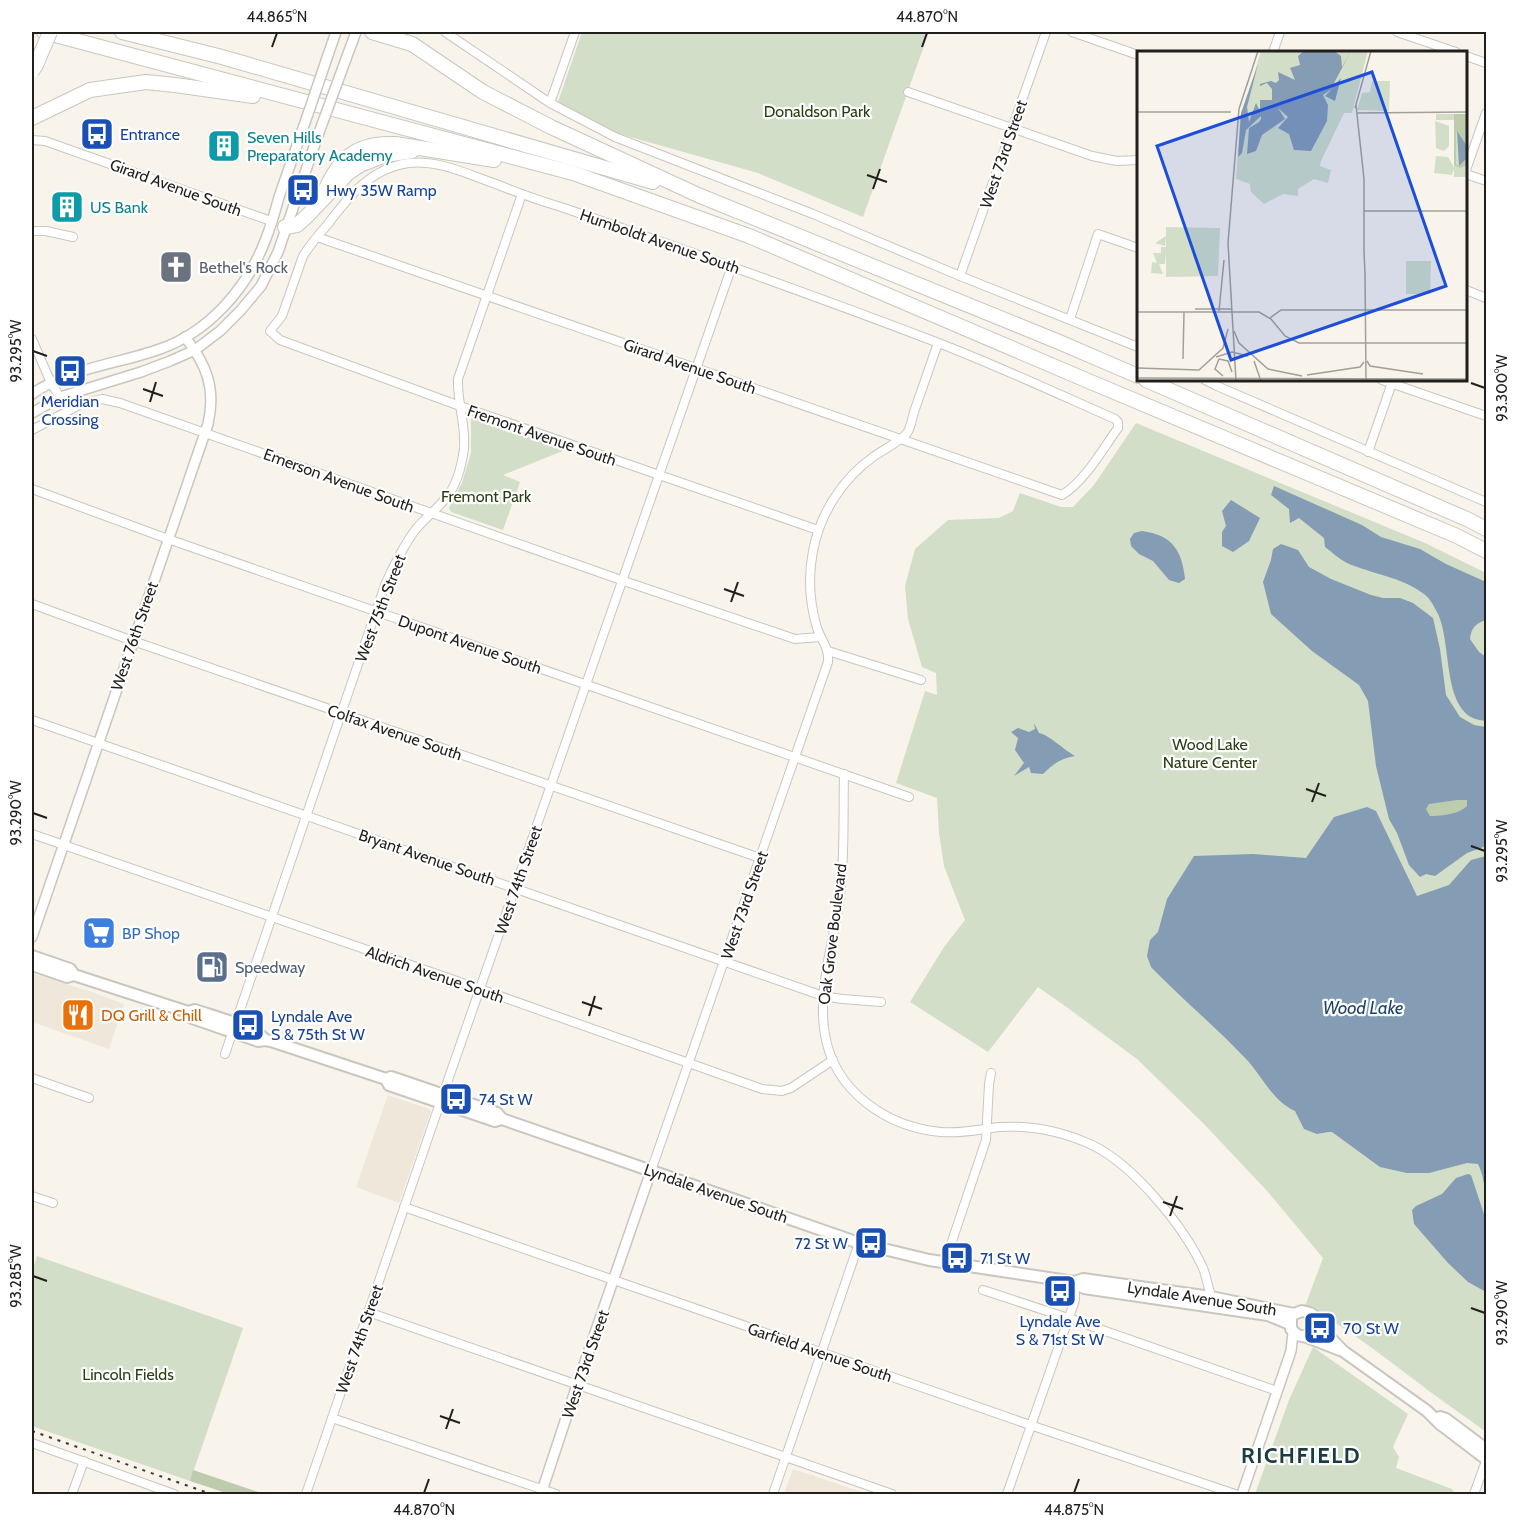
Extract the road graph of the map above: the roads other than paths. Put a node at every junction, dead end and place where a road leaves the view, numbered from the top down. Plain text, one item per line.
1 (44, 32) edge
2 (50, 32) edge
3 (122, 32) edge
4 (163, 32) edge
5 (336, 32) edge
6 (356, 32) edge
7 (372, 32) edge
8 (445, 32) edge
9 (575, 32) edge
10 (1046, 32) edge
11 (1072, 32) edge
12 (1280, 32) edge
13 (1397, 32) edge
14 (1273, 51) edge
15 (1453, 51) edge
16 (1137, 55) edge
17 (1467, 56) edge
18 (222, 57) junction
19 (1486, 63) edge
20 (32, 71) edge
21 (908, 92) dead end
22 (550, 103) junction
23 (312, 104) junction
24 (1486, 112) edge
25 (32, 118) edge
26 (1012, 129) junction
27 (32, 140) edge
28 (1137, 160) edge
29 (1467, 169) edge
30 (1467, 172) edge
31 (573, 174) junction
32 (1486, 181) edge
33 (522, 194) junction
34 (698, 195) junction
35 (271, 221) junction
36 (285, 227) junction
37 (32, 231) edge
38 (73, 237) dead end
39 (317, 237) junction
40 (1137, 248) edge
41 (732, 266) junction
42 (960, 276) junction
43 (1467, 290) edge
44 (488, 296) junction
45 (1486, 298) edge
46 (1070, 320) junction
47 (270, 331) joint
48 (184, 337) junction
49 (32, 339) edge
50 (938, 343) junction
51 (1137, 347) edge
52 (195, 350) junction
53 (696, 368) junction
54 (1137, 376) edge
55 (1148, 381) edge
56 (1207, 381) edge
57 (1393, 381) edge
58 (51, 383) junction
59 (32, 394) edge
60 (60, 397) junction
61 (460, 406) junction
62 (32, 413) edge
63 (1486, 416) edge
64 (32, 430) edge
65 (205, 433) junction
66 (899, 440) junction
67 (1368, 452) junction
68 (658, 475) junction
69 (32, 489) edge
70 (1062, 495) joint
71 (1486, 502) edge
72 (432, 513) junction
73 (1486, 529) edge
74 (818, 530) junction
75 (168, 539) junction
76 (1486, 551) edge
77 (621, 580) junction
78 (32, 604) edge
79 (376, 612) junction
80 (820, 637) junction
81 (133, 641) junction
82 (828, 651) junction
83 (921, 680) dead end
84 (585, 684) junction
85 (342, 713) junction
86 (32, 720) edge
87 (98, 743) junction
88 (795, 757) junction
89 (844, 774) junction
90 (550, 786) junction
91 (909, 796) dead end
92 (307, 815) junction
93 (32, 834) edge
94 (62, 845) junction
95 (760, 858) junction
96 (515, 887) junction
97 (272, 917) junction
98 (32, 937) edge
99 (32, 956) edge
100 (724, 961) junction
101 (32, 965) edge
102 (74, 975) junction
103 (480, 989) junction
104 (823, 996) junction
105 (881, 1002) dead end
106 (234, 1029) junction
107 (225, 1054) dead end
108 (832, 1060) junction
109 (689, 1063) junction
110 (991, 1073) dead end
111 (32, 1078) edge
112 (89, 1098) dead end
113 (441, 1098) junction
114 (986, 1129) junction
115 (651, 1171) junction
116 (32, 1196) edge
117 (53, 1203) dead end
118 (404, 1207) junction
119 (859, 1243) junction
120 (945, 1262) junction
121 (614, 1280) junction
122 (1075, 1282) junction
123 (983, 1290) dead end
124 (1211, 1297) junction
125 (1218, 1307) junction
126 (368, 1312) junction
127 (1068, 1318) junction
128 (1316, 1323) junction
129 (1298, 1329) junction
130 (1343, 1351) junction
131 (822, 1352) junction
132 (577, 1385) junction
133 (1277, 1391) junction
134 (1427, 1411) junction
135 (333, 1418) junction
136 (1030, 1425) junction
137 (32, 1443) edge
138 (1486, 1449) edge
139 (786, 1458) junction
140 (1486, 1460) edge
141 (84, 1461) junction
142 (542, 1492) edge
143 (72, 1494) edge
144 (174, 1494) edge
145 (306, 1494) edge
146 (556, 1494) edge
147 (773, 1494) edge
148 (892, 1494) edge
149 (1007, 1494) edge
150 (1235, 1494) edge
151 (1242, 1494) edge
152 (1474, 1494) edge

1 - 23 highway
2 - 20 highway, bridge
3 - 18 highway
4 - 18 highway
5 - 35 street, bridge
6 - 36 street, bridge
7 - 34 highway
8 - 22 street
9 - 22 street
10 - 26 street, West 73rd Street
11 - 16 street
12 - 14 street
13 - 15 street
17 - 19 street
18 - 34 highway
21 - 26 street
22 - 42 street
23 - 25 highway
23 - 31 highway
24 - 29 street
26 - 28 street
26 - 42 street, West 73rd Street
27 - 35 street, Girard Avenue South
30 - 32 street
31 - 36 highway
31 - 76 highway
33 - 39 street, Humboldt Avenue South
33 - 41 street, Humboldt Avenue South
33 - 44 street, West 75th Street
34 - 54 highway
35 - 36 street, Girard Avenue South
35 - 48 street
36 - 52 street
37 - 38 street
39 - 44 street, Girard Avenue South
39 - 47 street, Humboldt Avenue South
40 - 46 street
41 - 50 street, Humboldt Avenue South
41 - 53 street, West 74th Street
42 - 46 street
43 - 45 street
44 - 53 street, Girard Avenue South
44 - 61 street, West 75th Street
46 - 51 street
47 - 61 street, Fremont Avenue South
48 - 52 street, West 76th Street
48 - 58 street
49 - 58 street
50 - 66 street
50 - 70 street, Humboldt Avenue South
52 - 60 street
52 - 65 street, West 76th Street
53 - 66 street, Girard Avenue South
53 - 68 street, West 74th Street
55 - 73 highway
56 - 67 street
57 - 63 street
57 - 67 street
58 - 59 street
58 - 60 street
60 - 62 street
61 - 68 street, Fremont Avenue South
61 - 72 street, West 75th Street
64 - 65 street, Emerson Avenue South
65 - 72 street, Emerson Avenue South
65 - 75 street, West 76th Street
66 - 70 street, Girard Avenue South
66 - 74 street
67 - 71 street
68 - 74 street, Fremont Avenue South
68 - 77 street, West 74th Street
69 - 75 street, Dupont Avenue South
72 - 77 street, Emerson Avenue South
72 - 79 street, West 75th Street
74 - 80 street
75 - 79 street, Dupont Avenue South
75 - 81 street, West 76th Street
77 - 80 street, Emerson Avenue South
77 - 84 street, West 74th Street
78 - 81 street, Colfax Avenue South
79 - 84 street, Dupont Avenue South
79 - 85 street, West 75th Street
80 - 82 street
81 - 85 street, Colfax Avenue South
81 - 87 street, West 76th Street
82 - 83 street
82 - 88 street, West 73rd Street
84 - 88 street, Dupont Avenue South
84 - 90 street, West 74th Street
85 - 90 street, Colfax Avenue South
85 - 92 street, West 75th Street
86 - 87 street, Bryant Avenue South
87 - 92 street, Bryant Avenue South
87 - 94 street, West 76th Street
88 - 89 street, Dupont Avenue South
88 - 95 street, West 73rd Street
89 - 91 street, Dupont Avenue South
89 - 104 street, Oak Grove Boulevard
90 - 95 street, Colfax Avenue South
90 - 96 street, West 74th Street
92 - 96 street, Bryant Avenue South
92 - 97 street, West 75th Street
93 - 94 street, Aldrich Avenue South
94 - 97 street, Aldrich Avenue South
94 - 98 street, West 76th Street
95 - 100 street, West 73rd Street
96 - 100 street, Bryant Avenue South
96 - 103 street, West 74th Street
97 - 103 street, Aldrich Avenue South
97 - 106 street, West 75th Street
99 - 102 main road, Lyndale Avenue South
100 - 104 street, Bryant Avenue South
100 - 109 street, West 73rd Street
101 - 102 main road, Lyndale Avenue South
102 - 106 main road, Lyndale Avenue South
103 - 109 street, Aldrich Avenue South
103 - 113 street, West 74th Street
104 - 105 street, Bryant Avenue South
104 - 108 street, Oak Grove Boulevard
106 - 107 street, West 75th Street
106 - 113 main road, Lyndale Avenue South
108 - 109 street, Aldrich Avenue South
108 - 114 street, Oak Grove Boulevard
109 - 115 street, West 73rd Street
110 - 114 street
111 - 112 street
113 - 115 main road, Lyndale Avenue South
113 - 118 street, West 74th Street
114 - 120 street
114 - 124 street, Oak Grove Boulevard
115 - 119 main road, Lyndale Avenue South
115 - 121 street, West 73rd Street
116 - 117 street
118 - 121 street, Garfield Avenue South
118 - 126 street, West 74th Street
119 - 120 main road, Lyndale Avenue South
119 - 131 street
120 - 122 main road, Lyndale Avenue South
121 - 131 street, Garfield Avenue South
121 - 132 street, West 73rd Street
122 - 124 main road, Lyndale Avenue South
122 - 125 main road, Lyndale Avenue South
122 - 127 street
123 - 127 street
124 - 125 street, Oak Grove Boulevard
124 - 129 main road, Lyndale Avenue South
125 - 129 main road, Lyndale Avenue South
126 - 132 street
126 - 135 street, West 74th Street
127 - 133 street
127 - 136 street
128 - 129 main road
128 - 129 main road, Lyndale Avenue South
128 - 130 main road, Lyndale Avenue South
129 - 130 main road, Lyndale Avenue South
129 - 133 street
130 - 134 main road, Lyndale Avenue South
131 - 136 street, Garfield Avenue South
131 - 139 street
132 - 139 street
132 - 142 street, West 73rd Street
133 - 151 street
134 - 138 main road, Lyndale Avenue South
134 - 140 main road, Lyndale Avenue South
135 - 142 street
135 - 145 street, West 74th Street
136 - 149 street
136 - 150 street, Garfield Avenue South
137 - 141 street
139 - 147 street
139 - 148 street
140 - 152 street
141 - 143 street
141 - 144 street
142 - 146 street

